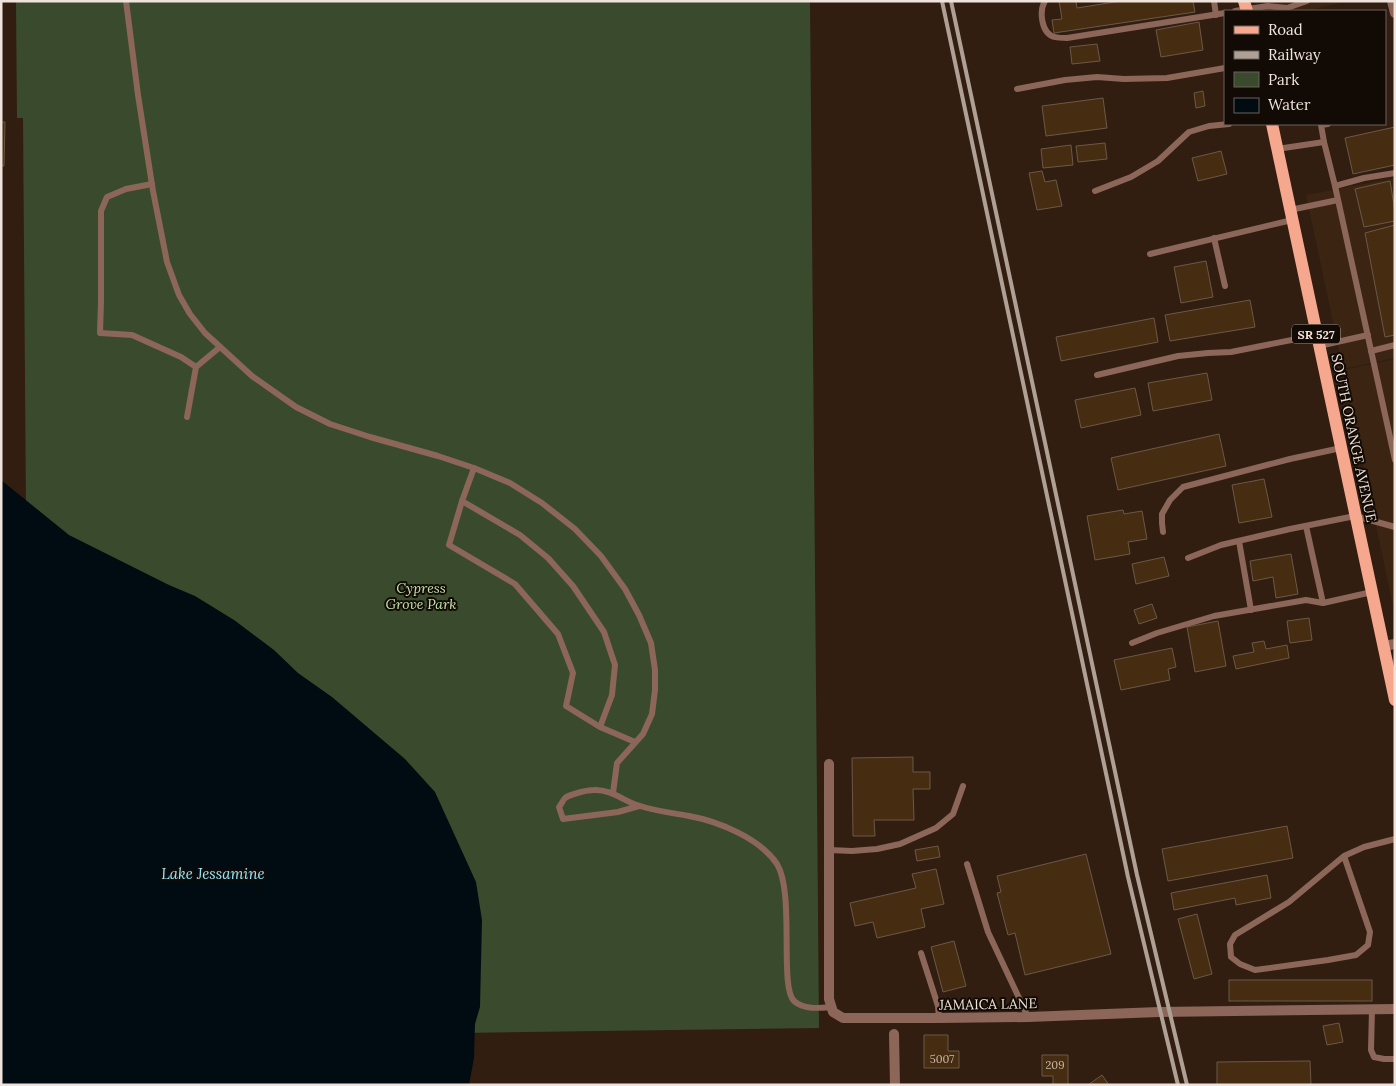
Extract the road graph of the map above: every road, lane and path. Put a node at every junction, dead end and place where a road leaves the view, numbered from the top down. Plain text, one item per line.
1 (126, 1) edge
2 (1045, 1) edge
3 (1214, 1) edge
4 (1307, 1) edge
5 (1392, 1) edge
6 (1243, 8) edge
7 (1395, 13) edge
8 (1224, 14) edge
9 (1216, 15) junction
10 (1224, 68) edge
11 (1017, 89) dead end
12 (1224, 124) edge
13 (1272, 125) edge
14 (1321, 125) edge
15 (1324, 142) junction
16 (1277, 149) junction
17 (1395, 173) edge
18 (152, 184) junction
19 (1334, 186) junction
20 (1095, 191) dead end
21 (1338, 200) junction
22 (1291, 215) junction
23 (1214, 238) junction
24 (1150, 254) dead end
25 (1225, 286) dead end
26 (1368, 335) junction
27 (1318, 340) junction
28 (1395, 345) edge
29 (220, 347) junction
30 (1371, 351) junction
31 (196, 367) junction
32 (1097, 375) dead end
33 (187, 417) dead end
34 (1341, 448) junction
35 (1395, 460) edge
36 (474, 468) junction
37 (462, 501) junction
38 (1355, 516) junction
39 (1306, 526) junction
40 (1395, 527) edge
41 (1163, 532) dead end
42 (1238, 541) junction
43 (1188, 558) dead end
44 (1372, 592) junction
45 (1323, 603) junction
46 (1250, 610) junction
47 (1132, 643) dead end
48 (1389, 645) edge
49 (1395, 700) edge
50 (600, 727) junction
51 (635, 742) junction
52 (829, 764) dead end
53 (963, 786) dead end
54 (613, 794) junction
55 (639, 806) junction
56 (1395, 839) edge
57 (829, 850) junction
58 (1344, 856) junction
59 (968, 864) dead end
60 (921, 953) dead end
61 (831, 1007) junction
62 (1372, 1009) junction
63 (1395, 1009) edge
64 (1028, 1017) junction
65 (939, 1018) junction
66 (894, 1034) dead end
67 (1395, 1058) edge
68 (895, 1085) edge

1 - 18 lane
2 - 9 lane
3 - 9 lane
4 - 6 lane
5 - 7 street
8 - 9 lane
10 - 11 lane
12 - 20 lane
13 - 16 main road, SOUTH ORANGE AVENUE / SR 527
14 - 15 lane
15 - 16 lane
15 - 19 lane
16 - 22 main road, SOUTH ORANGE AVENUE / SR 527
17 - 19 lane
18 - 29 lane
18 - 31 lane
19 - 21 lane
21 - 22 lane
21 - 26 lane
22 - 23 lane
22 - 27 main road, SOUTH ORANGE AVENUE / SR 527
23 - 24 lane
23 - 25 lane
26 - 27 lane
26 - 30 lane
27 - 32 lane
27 - 34 main road, SOUTH ORANGE AVENUE / SR 527
28 - 30 lane
29 - 31 lane
29 - 36 lane
30 - 35 lane
31 - 33 lane
34 - 38 main road, SOUTH ORANGE AVENUE / SR 527
34 - 41 lane
36 - 37 lane
36 - 51 lane
37 - 50 lane
37 - 50 lane
38 - 39 lane
38 - 40 lane
38 - 44 main road, SOUTH ORANGE AVENUE / SR 527
39 - 42 lane
39 - 45 lane
42 - 43 lane
42 - 46 lane
44 - 45 lane
44 - 48 main road, SOUTH ORANGE AVENUE / SR 527
45 - 46 lane
46 - 47 lane
48 - 49 main road, SOUTH ORANGE AVENUE / SR 527
50 - 51 lane
51 - 54 lane
52 - 57 street
53 - 57 lane
54 - 55 lane
54 - 55 lane
55 - 61 lane
56 - 58 lane
57 - 61 street
58 - 58 lane
59 - 64 lane
60 - 65 lane
61 - 65 street, JAMAICA LANE
62 - 63 street, JAMAICA LANE
62 - 64 street, JAMAICA LANE
62 - 67 lane
64 - 65 street, JAMAICA LANE
66 - 68 street

